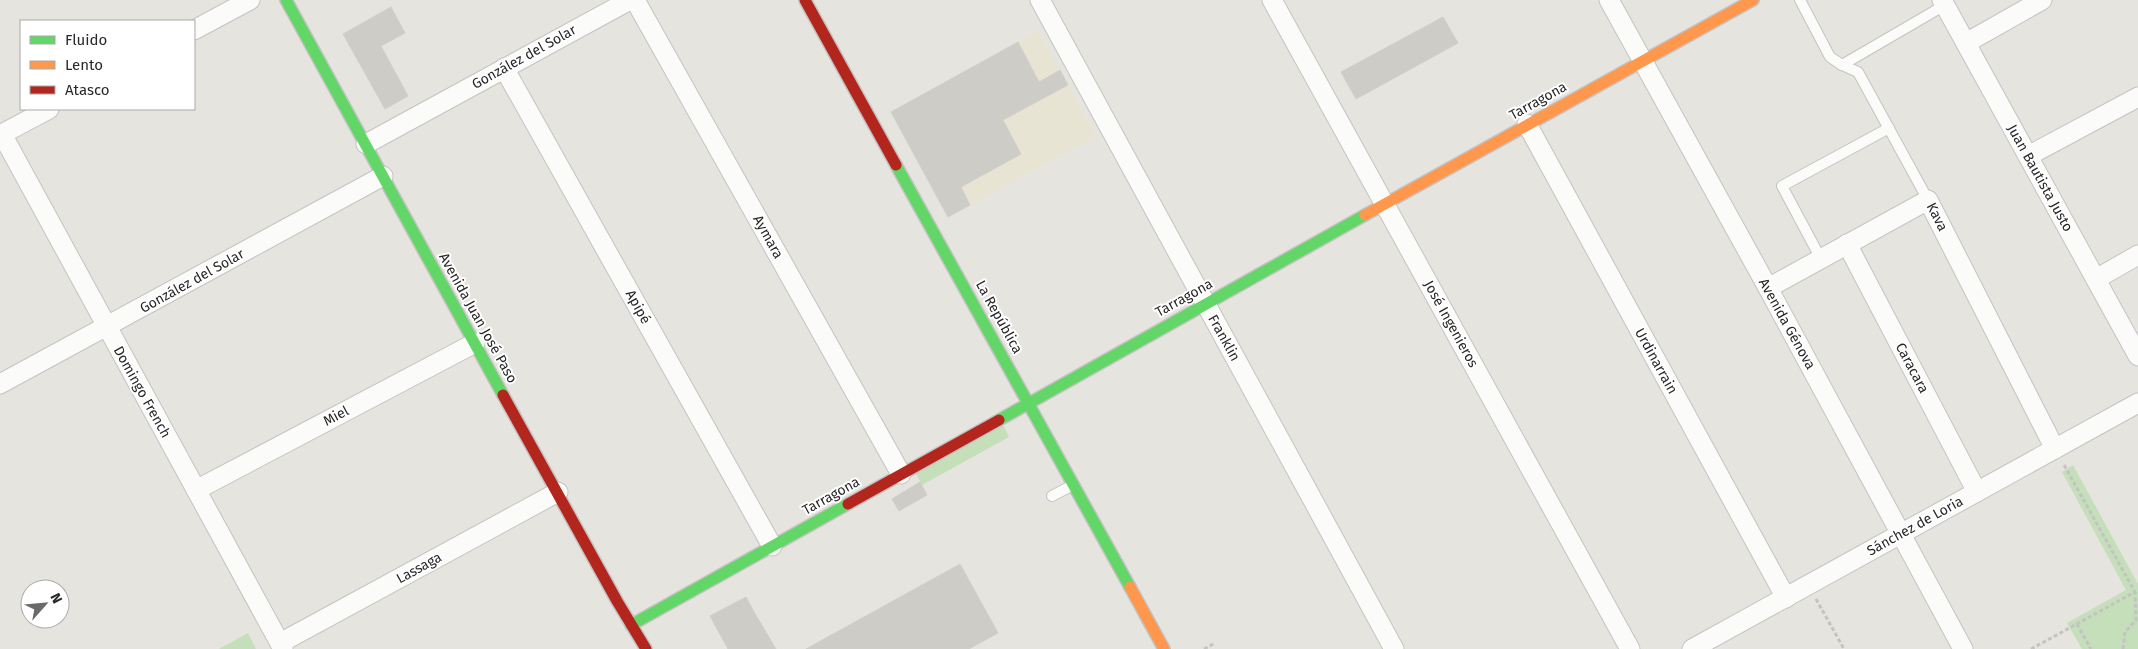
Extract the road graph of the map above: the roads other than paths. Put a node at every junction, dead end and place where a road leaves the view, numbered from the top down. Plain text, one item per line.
1 (250, 0) edge
2 (286, 0) edge
3 (630, 0) edge
4 (635, 0) edge
5 (806, 0) edge
6 (1040, 0) edge
7 (1272, 0) edge
8 (1609, 0) edge
9 (1753, 0) edge
10 (1800, 0) edge
11 (2042, 0) edge
12 (1944, 2) edge
13 (195, 29) edge
14 (1966, 42) junction
15 (1642, 60) junction
16 (1842, 65) junction
17 (504, 68) junction
18 (2138, 97) edge
19 (47, 110) edge
20 (1527, 124) junction
21 (1889, 128) junction
22 (1, 135) edge
23 (366, 144) junction
24 (2028, 156) junction
25 (383, 176) junction
26 (1928, 200) junction
27 (1384, 204) junction
28 (1847, 244) junction
29 (2138, 255) edge
30 (1821, 259) junction
31 (2096, 279) junction
32 (1768, 288) junction
33 (1206, 304) junction
34 (106, 327) junction
35 (475, 343) junction
36 (2138, 356) edge
37 (0, 384) edge
38 (1029, 402) junction
39 (2138, 403) edge
40 (2055, 449) junction
41 (901, 474) junction
42 (1074, 484) junction
43 (196, 490) junction
44 (558, 492) junction
45 (1977, 492) junction
46 (1052, 496) dead end
47 (1902, 534) junction
48 (772, 546) junction
49 (1786, 598) junction
50 (631, 624) junction
51 (282, 646) edge
52 (646, 649) edge
53 (1164, 649) edge
54 (1394, 649) edge
55 (1630, 649) edge
56 (1692, 649) edge
57 (1963, 649) edge

1 - 13 street
2 - 23 street, Avenida Juan José Paso
3 - 17 street, González del Solar
4 - 41 street, Aymara
5 - 38 street, La República
6 - 33 street, Franklin
7 - 27 street, José Ingenieros
8 - 15 street, Avenida Génova
9 - 15 street, Tarragona
10 - 16 lane, Kava
11 - 14 street
12 - 14 street, Juan Bautista Justo
12 - 16 lane
14 - 24 street, Juan Bautista Justo
15 - 20 street, Tarragona
15 - 32 street, Avenida Génova
16 - 21 lane, Kava
17 - 23 street, González del Solar
17 - 48 street, Apipé
18 - 24 street
19 - 22 street
20 - 27 street, Tarragona
20 - 49 street, Urdinarrain
21 - 26 lane, Kava
21 - 30 lane
22 - 34 street, Domingo French
23 - 25 street, Avenida Juan José Paso
24 - 31 street, Juan Bautista Justo
25 - 34 street, González del Solar
25 - 35 street, Avenida Juan José Paso
26 - 28 street
26 - 40 street, Kava
27 - 33 street, Tarragona
27 - 55 street, José Ingenieros
28 - 30 street
28 - 45 street, Caracara
29 - 31 street
30 - 32 street
31 - 36 street, Juan Bautista Justo
32 - 47 street, Avenida Génova
33 - 38 street, Tarragona
33 - 54 street, Franklin
34 - 37 street, González del Solar
34 - 43 street, Domingo French
35 - 43 street, Miel
35 - 44 street, Avenida Juan José Paso
38 - 41 street, Tarragona
38 - 42 street, La República
39 - 40 street, Sánchez de Loria
40 - 45 street, Sánchez de Loria
41 - 48 street, Tarragona
42 - 46 lane
42 - 53 street, La República
43 - 51 street, Domingo French
44 - 50 street, Avenida Juan José Paso
44 - 51 street, Lassaga
45 - 47 street, Sánchez de Loria
47 - 49 street, Sánchez de Loria
47 - 57 street, Avenida Génova
48 - 50 street, Tarragona
49 - 56 street, Sánchez de Loria
50 - 52 street, Avenida Juan José Paso

